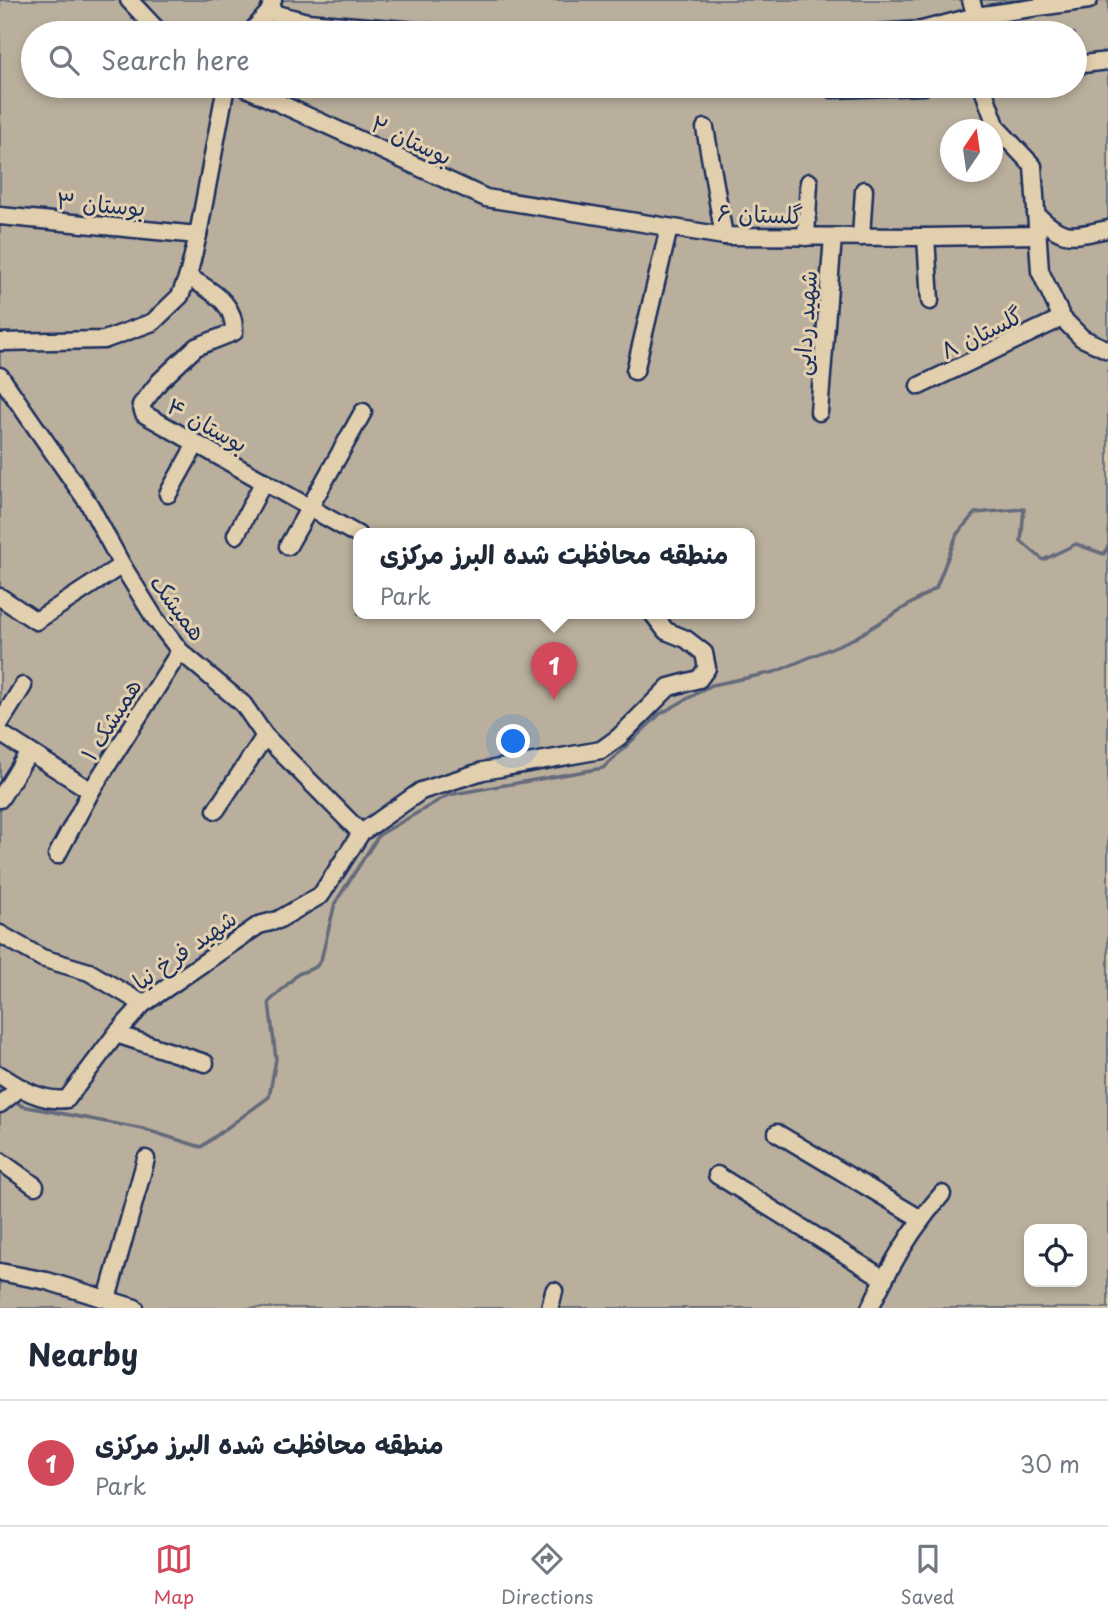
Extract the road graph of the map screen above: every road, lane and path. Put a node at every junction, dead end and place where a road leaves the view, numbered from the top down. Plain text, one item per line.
1 (129, 0) edge
2 (971, 0) edge
3 (1089, 0) edge
4 (271, 6) edge
5 (976, 16) junction
6 (149, 21) edge
7 (259, 21) edge
8 (305, 21) edge
9 (957, 21) edge
10 (976, 21) edge
11 (1108, 61) edge
12 (1087, 64) edge
13 (224, 98) edge
14 (268, 98) edge
15 (986, 98) edge
16 (705, 128) dead end
17 (809, 182) dead end
18 (864, 190) dead end
19 (486, 198) joint
20 (1036, 214) junction
21 (0, 216) edge
22 (669, 228) junction
23 (1108, 229) edge
24 (198, 235) junction
25 (1036, 235) junction
26 (724, 236) junction
27 (806, 237) junction
28 (833, 237) junction
29 (862, 237) junction
30 (926, 237) junction
31 (188, 276) junction
32 (930, 301) dead end
33 (1062, 318) junction
34 (0, 342) edge
35 (1108, 351) edge
36 (635, 371) dead end
37 (0, 376) edge
38 (919, 386) dead end
39 (363, 412) dead end
40 (820, 412) dead end
41 (196, 444) junction
42 (264, 481) junction
43 (168, 494) dead end
44 (309, 507) junction
45 (353, 532) edge
46 (236, 535) dead end
47 (288, 546) dead end
48 (122, 565) junction
49 (0, 597) edge
50 (657, 619) edge
51 (180, 651) junction
52 (23, 686) dead end
53 (0, 723) edge
54 (0, 733) edge
55 (265, 736) junction
56 (29, 752) junction
57 (91, 791) junction
58 (0, 799) edge
59 (216, 810) dead end
60 (361, 833) junction
61 (57, 855) dead end
62 (0, 934) edge
63 (143, 1004) junction
64 (116, 1034) junction
65 (205, 1063) dead end
66 (0, 1075) edge
67 (9, 1097) edge
68 (777, 1133) dead end
69 (146, 1159) dead end
70 (0, 1161) edge
71 (717, 1175) dead end
72 (35, 1186) dead end
73 (942, 1194) dead end
74 (920, 1219) junction
75 (0, 1272) edge
76 (883, 1278) junction
77 (554, 1291) dead end
78 (107, 1299) junction
79 (135, 1308) edge
80 (550, 1308) edge
81 (870, 1308) edge

1 - 6 street
2 - 5 street
3 - 5 street
4 - 7 street
4 - 8 street
5 - 9 street
5 - 10 street
11 - 12 street
13 - 24 street
14 - 19 street, بوستان ۲
15 - 20 street
16 - 26 street
17 - 27 street
18 - 29 street
19 - 22 street, گلستان ۶
20 - 23 street
20 - 25 street
21 - 24 street, بوستان ۳
22 - 26 street, گلستان ۶
22 - 36 street
24 - 31 street
25 - 30 street, گلستان ۶
25 - 33 street
26 - 27 street, گلستان ۶
27 - 28 street, گلستان ۶
28 - 29 street, گلستان ۶
28 - 40 street, شهید ردایی
29 - 30 street, گلستان ۶
30 - 32 street
31 - 34 street
31 - 41 street, بوستان ۴
33 - 35 street
33 - 38 street, گلستان ۸
37 - 48 street, همیشک
39 - 44 street
41 - 42 street, بوستان ۴
41 - 43 street
42 - 44 street, بوستان ۴
42 - 46 street
44 - 45 street, بوستان ۴
44 - 47 street
48 - 49 street
48 - 51 street, همیشک
50 - 60 street
51 - 55 street, همیشک
51 - 57 street, همیشک ۱
52 - 53 street
54 - 56 street, همیشک ۱
55 - 59 street
55 - 60 street, همیشک
56 - 57 street, همیشک ۱
56 - 58 street
57 - 61 street
60 - 63 street, شهید فرخ نیا
62 - 63 street
63 - 64 street, شهید فرخ نیا
64 - 65 street
64 - 67 street, شهید فرخ نیا
66 - 67 street, شهید فرخ نیا
68 - 74 street
69 - 78 street
70 - 72 street
71 - 76 street
73 - 74 street
74 - 76 street
75 - 78 street
76 - 81 street
77 - 80 street
78 - 79 street

